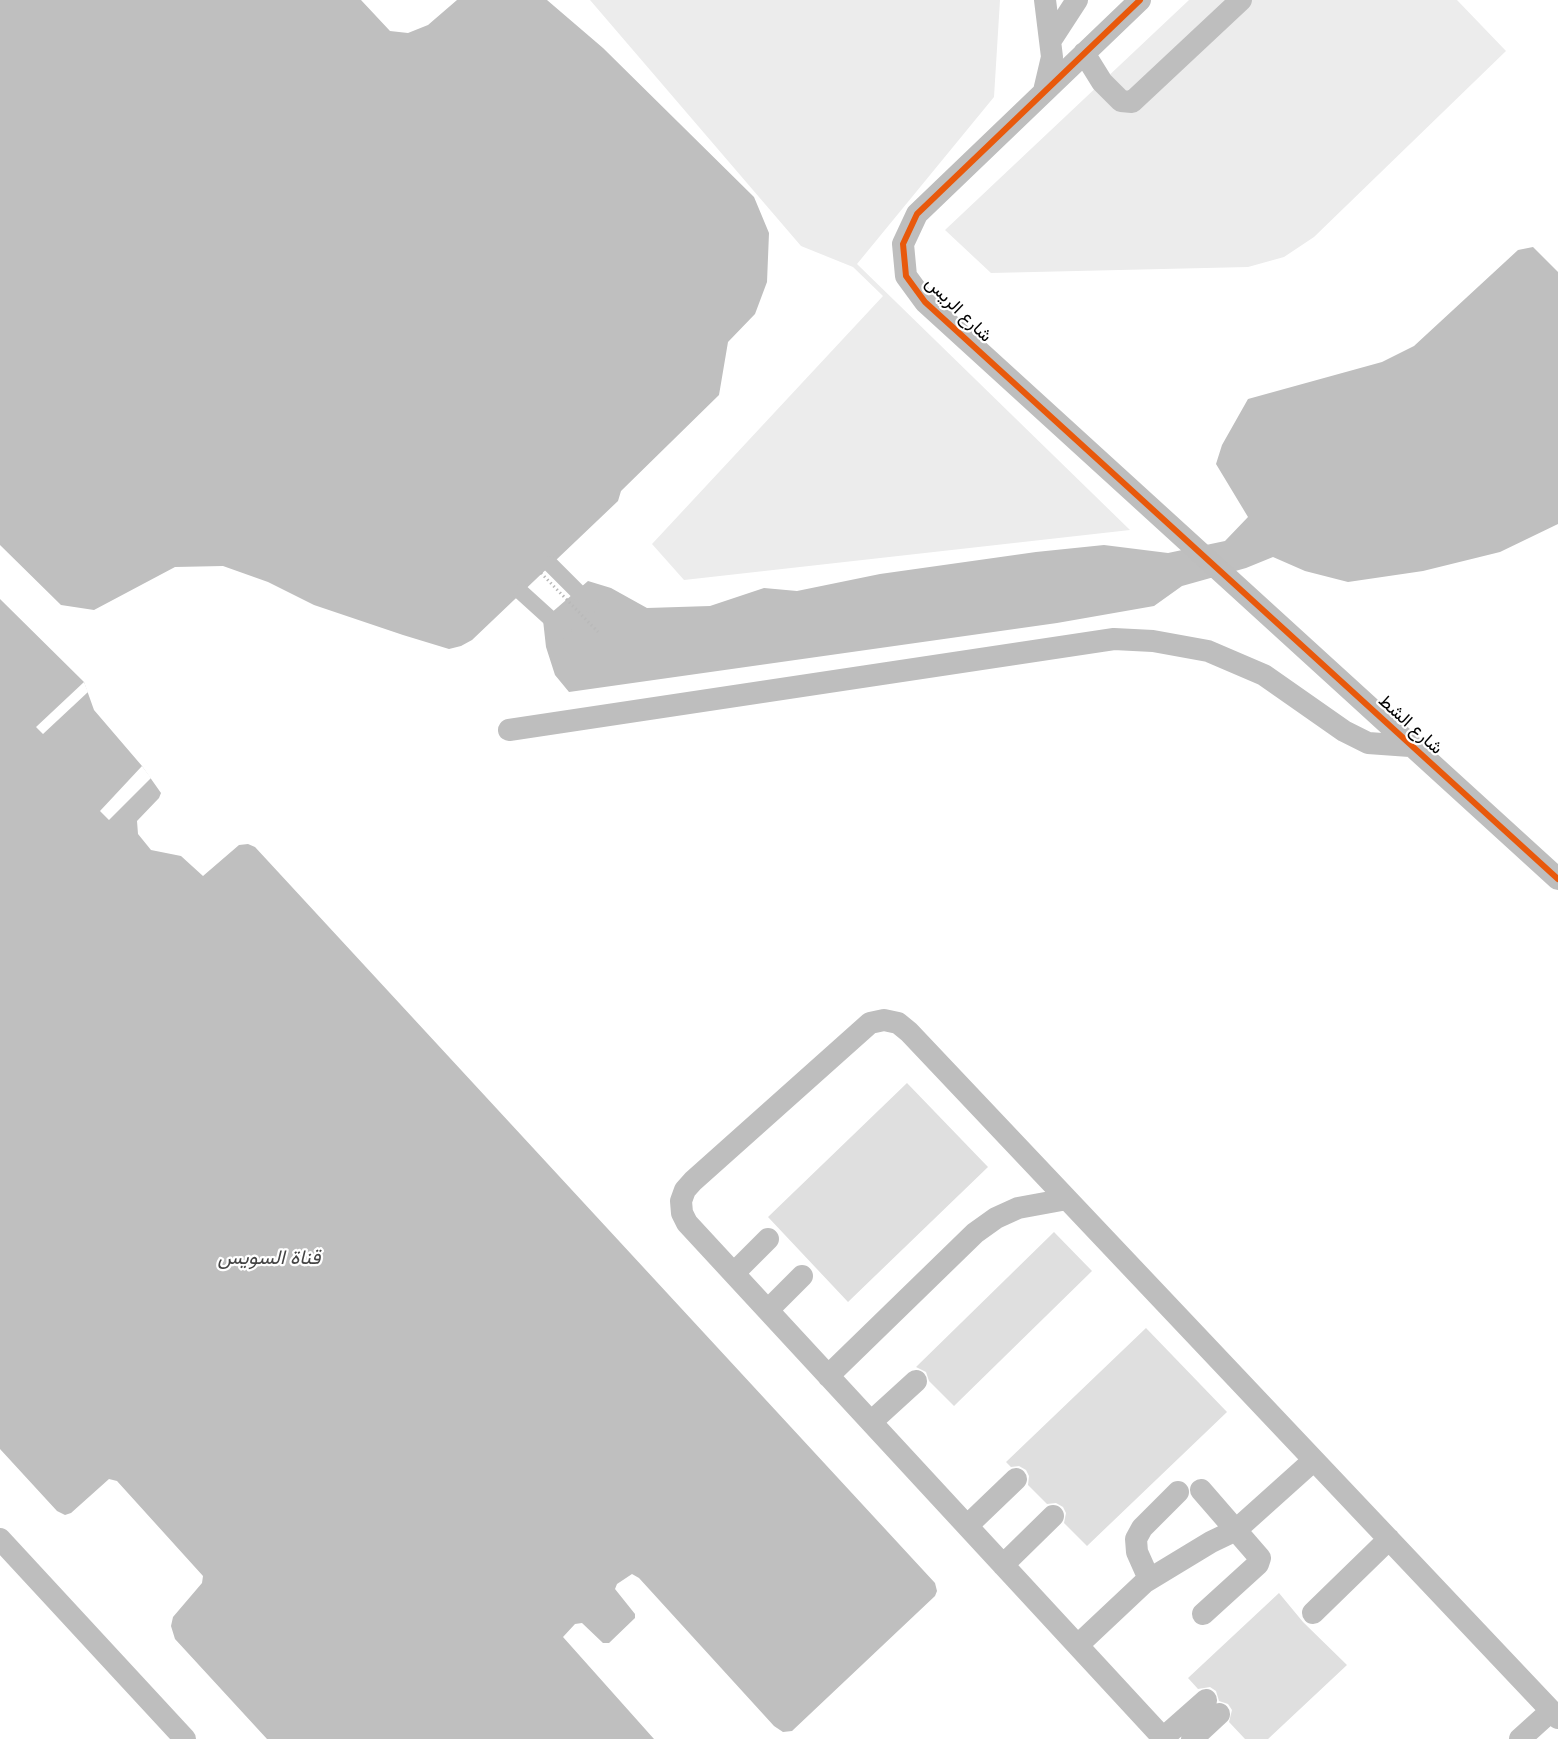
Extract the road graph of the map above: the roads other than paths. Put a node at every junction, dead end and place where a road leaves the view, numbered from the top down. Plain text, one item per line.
1 (1045, 0) edge
2 (1077, 0) edge
3 (1140, 0) edge
4 (1241, 0) edge
5 (1051, 40) junction
6 (1084, 53) junction
7 (1044, 91) junction
8 (1242, 592) joint
9 (510, 730) dead end
10 (1410, 746) junction
11 (1558, 879) edge
12 (1067, 1199) junction
13 (768, 1239) dead end
14 (734, 1273) junction
15 (802, 1276) dead end
16 (768, 1310) junction
17 (828, 1376) junction
18 (916, 1381) dead end
19 (872, 1422) junction
20 (1314, 1460) junction
21 (1016, 1479) dead end
22 (1201, 1490) dead end
23 (1178, 1492) dead end
24 (1053, 1516) dead end
25 (967, 1526) junction
26 (1236, 1530) junction
27 (0, 1539) edge
28 (1389, 1539) junction
29 (1003, 1565) junction
30 (1149, 1579) junction
31 (1313, 1613) dead end
32 (1203, 1614) dead end
33 (1078, 1646) junction
34 (1555, 1714) edge
35 (184, 1739) edge
36 (1164, 1739) edge
37 (1192, 1739) edge
38 (1520, 1739) edge

1 - 5 street
2 - 5 street
3 - 6 street, شارع الريس
4 - 6 street
5 - 7 street
6 - 7 street, شارع الريس
7 - 8 street, شارع الريس
8 - 10 street, شارع الشط
9 - 10 street
10 - 11 street, شارع الشط
12 - 14 street
12 - 17 street
12 - 20 street
13 - 14 street
14 - 16 street
15 - 16 street
16 - 17 street
17 - 19 street
18 - 19 street
19 - 25 street
20 - 26 street
20 - 28 street
21 - 25 street
22 - 26 street
23 - 30 street
24 - 29 street
25 - 29 street
26 - 30 street
26 - 32 street
27 - 35 street
28 - 31 street
28 - 34 street
29 - 33 street
30 - 33 street
33 - 36 street
34 - 38 street
36 - 37 street

